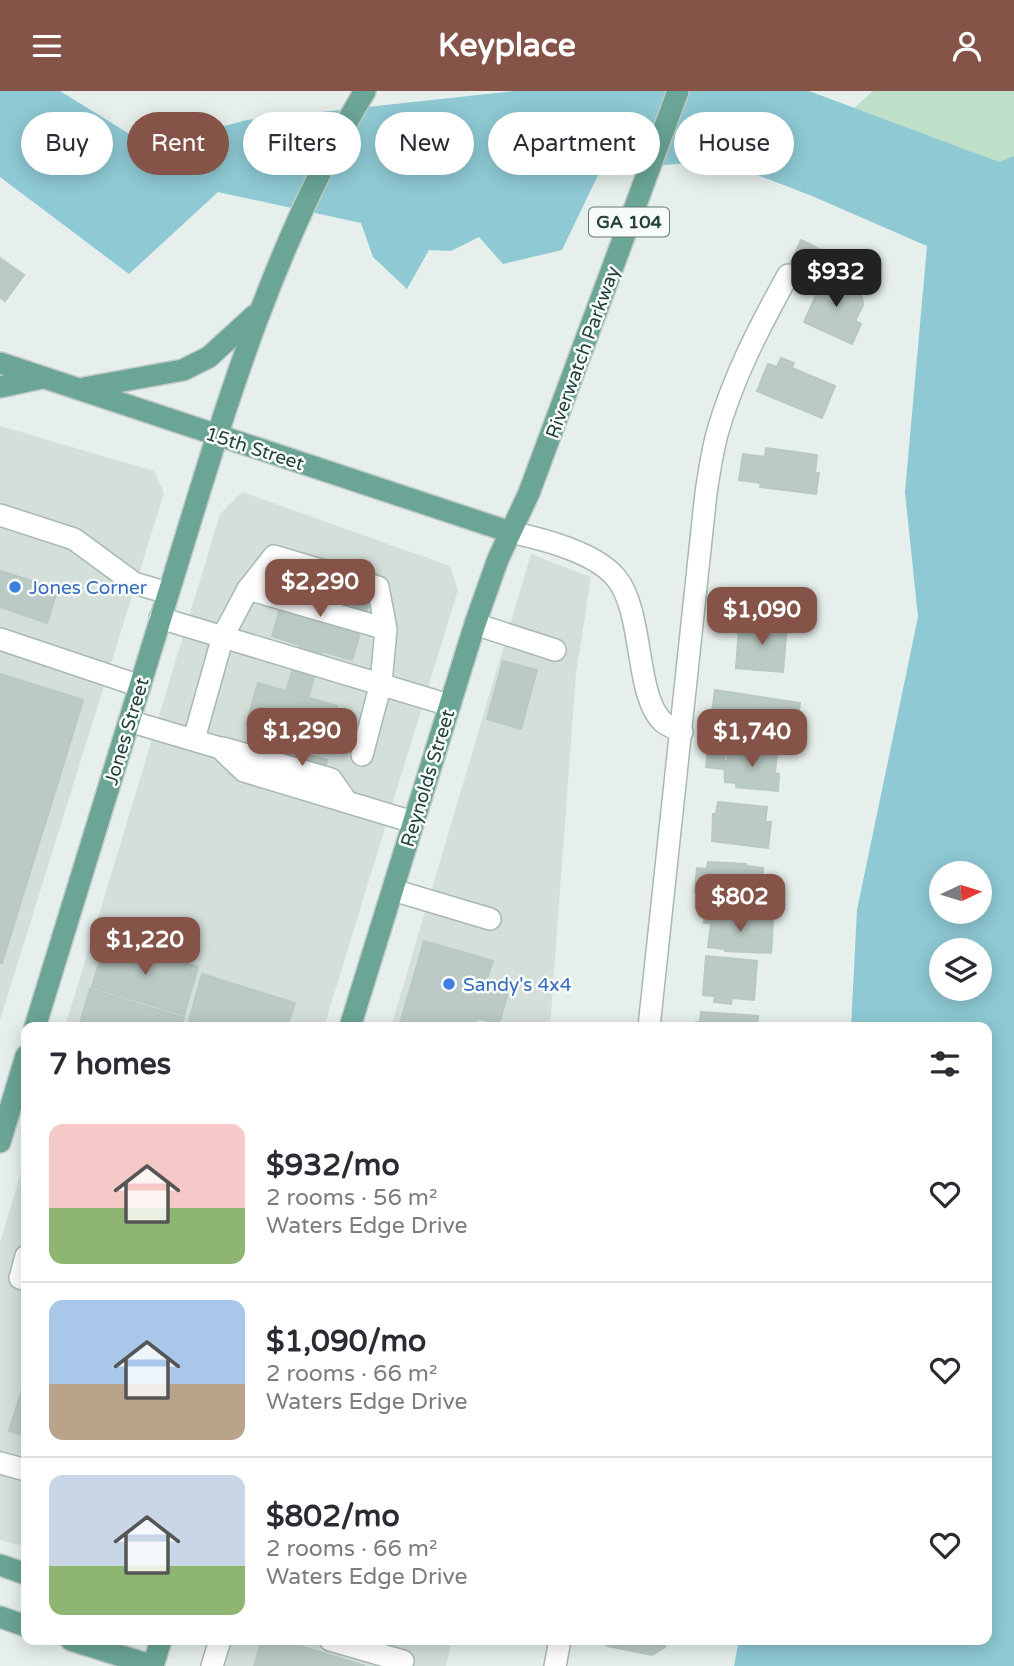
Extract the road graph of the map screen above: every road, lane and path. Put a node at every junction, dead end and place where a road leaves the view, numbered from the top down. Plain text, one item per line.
1 (365, 91) edge
2 (678, 91) edge
3 (788, 275) dead end
4 (262, 302) junction
5 (0, 363) edge
6 (43, 377) junction
7 (0, 387) edge
8 (78, 389) junction
9 (217, 435) junction
10 (0, 515) edge
11 (510, 532) junction
12 (248, 589) junction
13 (168, 593) junction
14 (160, 618) junction
15 (475, 624) junction
16 (386, 629) junction
17 (223, 636) junction
18 (0, 639) edge
19 (555, 650) dead end
20 (381, 683) junction
21 (140, 687) junction
22 (449, 705) junction
23 (129, 721) junction
24 (682, 732) junction
25 (194, 739) junction
26 (362, 755) dead end
27 (413, 822) junction
28 (393, 890) junction
29 (490, 919) dead end
30 (37, 1022) edge
31 (352, 1022) edge
32 (650, 1022) edge
33 (21, 1073) edge
34 (0, 1142) edge
35 (0, 1462) edge
36 (21, 1468) edge
37 (0, 1565) edge
38 (21, 1572) edge
39 (0, 1617) edge
40 (21, 1624) edge
41 (87, 1645) edge
42 (159, 1645) edge
43 (218, 1645) edge
44 (347, 1645) edge
45 (559, 1645) edge
46 (403, 1661) dead end
47 (153, 1666) edge
48 (212, 1666) edge
49 (555, 1666) edge

1 - 4 main road
2 - 11 main road, Riverwatch Parkway / GA 104
3 - 24 street
4 - 8 main road
4 - 9 main road
5 - 6 main road, 15th Street
6 - 7 main road
6 - 8 main road, 15th Street
8 - 9 main road, 15th Street
9 - 11 main road, 15th Street
9 - 13 main road, Jones Street
10 - 13 street
11 - 15 main road, Reynolds Street / GA 104
11 - 24 street
12 - 16 street
12 - 16 street
12 - 17 street
13 - 14 main road, Jones Street
14 - 17 street
14 - 21 main road, Jones Street
15 - 19 street
15 - 22 main road, Reynolds Street / GA 104
16 - 20 street
17 - 20 street
17 - 25 street
18 - 21 street
20 - 22 street
20 - 26 street
21 - 23 main road, Jones Street
22 - 27 main road, Reynolds Street / GA 104
23 - 25 street
23 - 30 main road, Jones Street
24 - 32 street
25 - 27 street
27 - 28 main road, Reynolds Street / GA 104
28 - 29 street
28 - 31 main road, Reynolds Street / GA 104
33 - 34 main road
35 - 36 street
37 - 38 main road
39 - 40 main road
41 - 47 main road
42 - 47 main road
43 - 48 street
44 - 46 street
45 - 49 street

